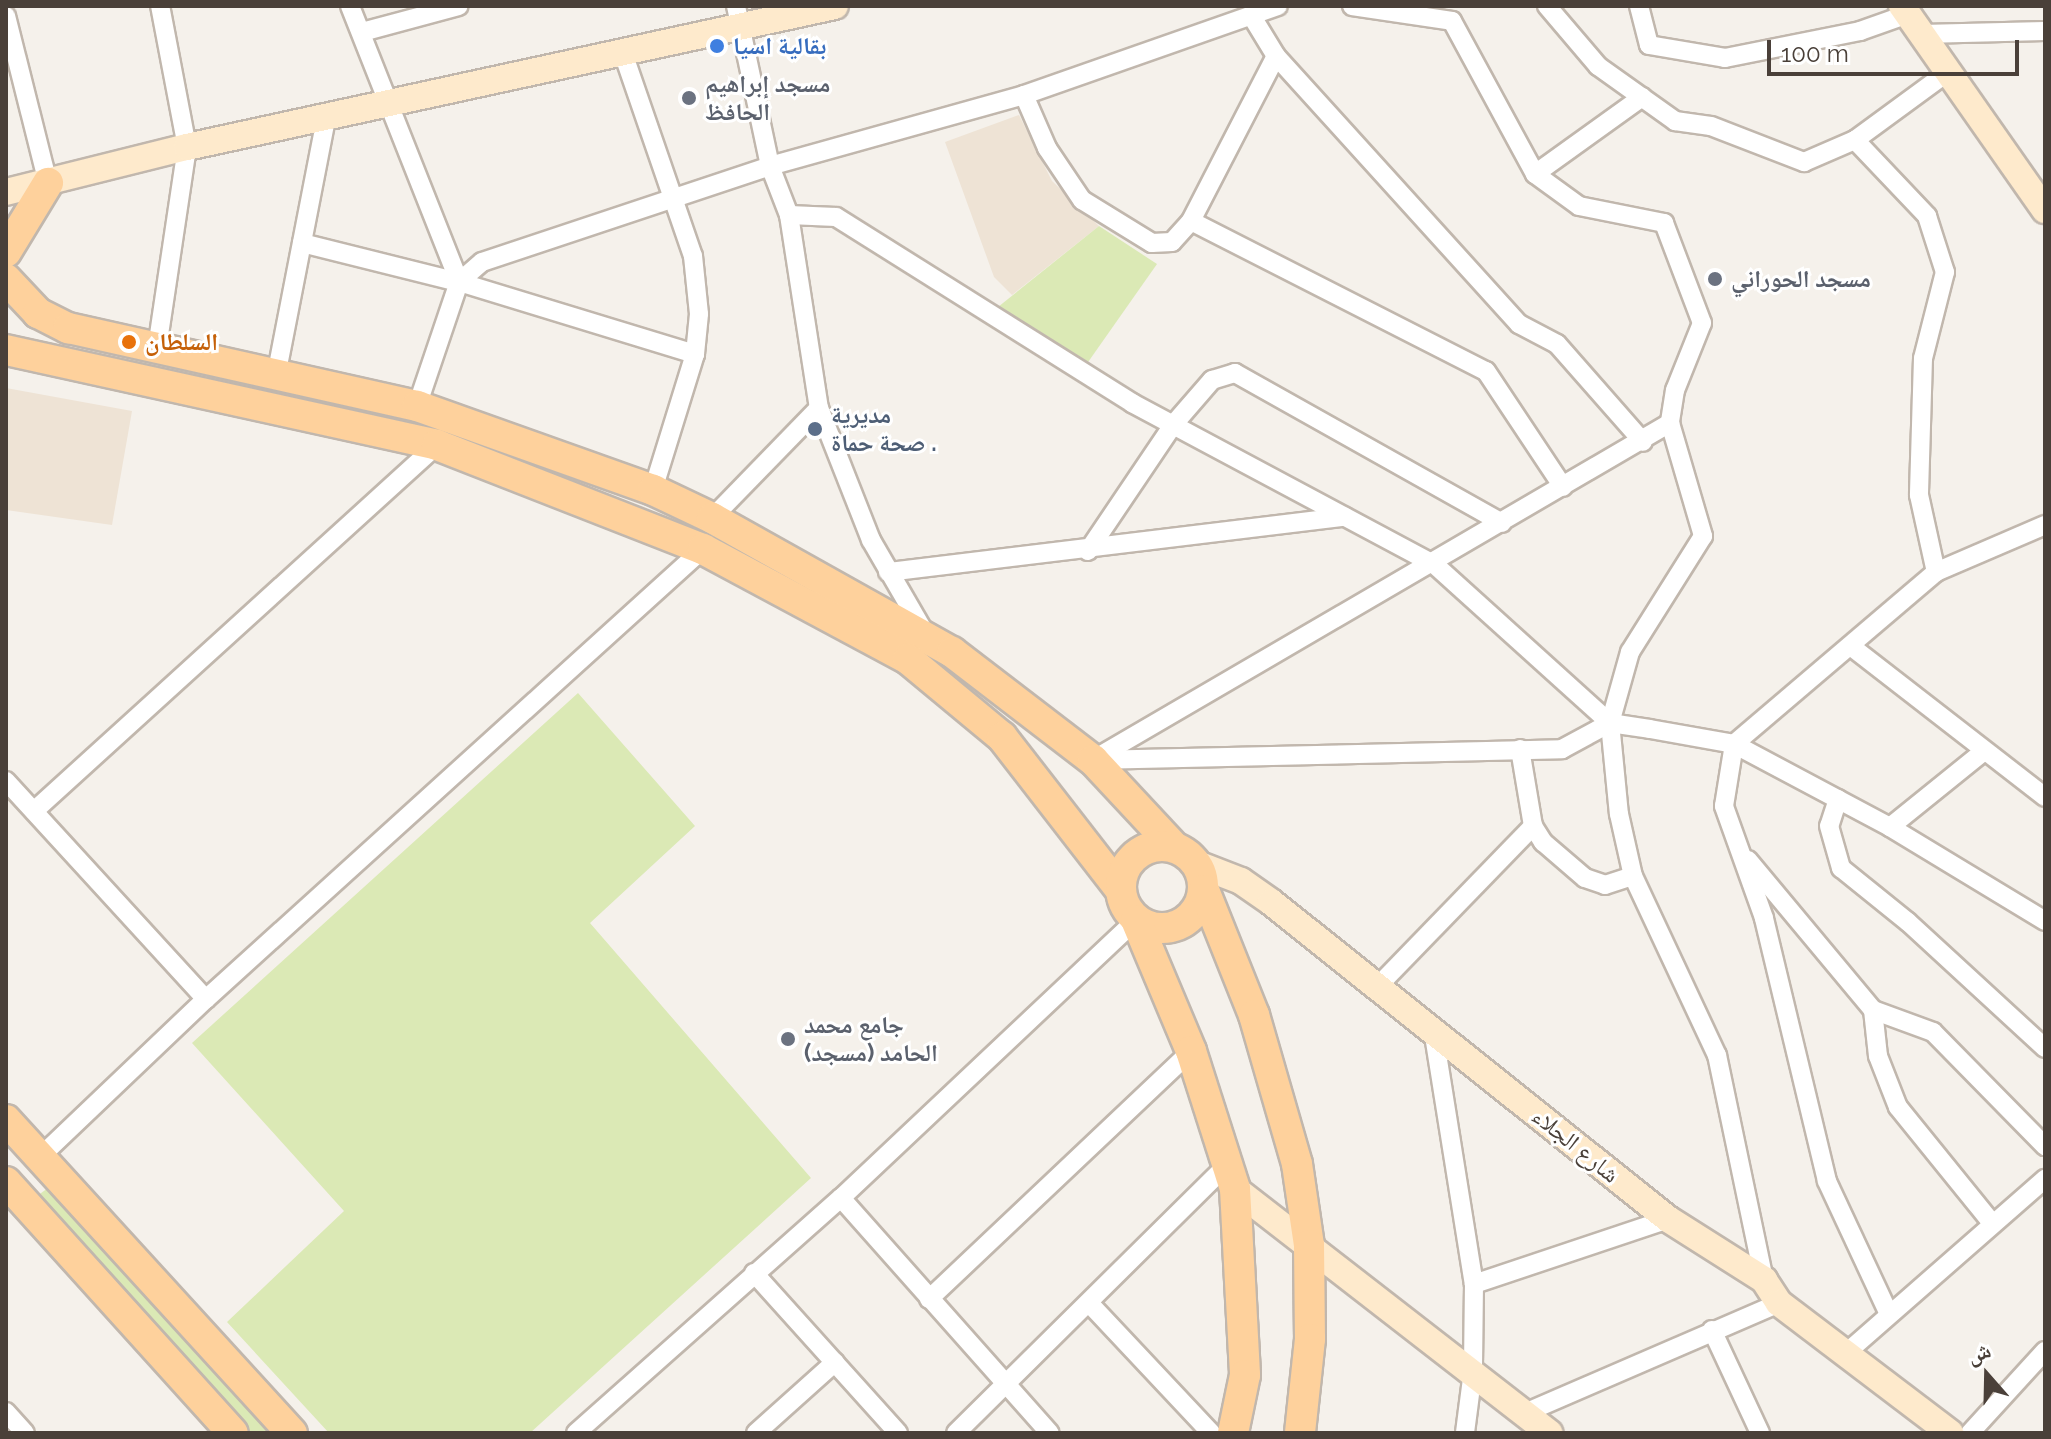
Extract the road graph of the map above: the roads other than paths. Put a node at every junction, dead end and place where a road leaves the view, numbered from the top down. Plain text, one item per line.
1 (160, 6) edge
2 (350, 6) edge
3 (459, 6) edge
4 (835, 6) edge
5 (1278, 6) edge
6 (1352, 6) edge
7 (1547, 6) edge
8 (1639, 6) edge
9 (1251, 15) junction
10 (6, 16) edge
11 (738, 16) edge
12 (1910, 18) edge
13 (2045, 31) edge
14 (362, 32) junction
15 (622, 50) junction
16 (1276, 56) junction
17 (1948, 72) junction
18 (1024, 95) junction
19 (1642, 97) junction
20 (388, 105) junction
21 (326, 120) junction
22 (1855, 140) junction
23 (187, 147) junction
24 (770, 166) junction
25 (1535, 174) junction
26 (48, 183) junction
27 (6, 192) edge
28 (676, 199) junction
29 (2045, 210) edge
30 (789, 215) junction
31 (1191, 221) junction
32 (302, 243) junction
33 (6, 252) edge
34 (6, 279) edge
35 (459, 282) junction
36 (157, 348) junction
37 (6, 350) edge
38 (695, 354) junction
39 (277, 371) junction
40 (417, 406) junction
41 (819, 408) junction
42 (1670, 423) junction
43 (1173, 425) junction
44 (1643, 442) junction
45 (437, 445) junction
46 (1563, 487) junction
47 (653, 490) junction
48 (1345, 517) junction
49 (712, 518) junction
50 (1502, 523) junction
51 (2045, 525) edge
52 (703, 549) junction
53 (1088, 551) junction
54 (1434, 564) junction
55 (888, 572) junction
56 (1936, 572) junction
57 (927, 636) junction
58 (1853, 648) junction
59 (1610, 723) junction
60 (1734, 744) junction
61 (1520, 749) junction
62 (1983, 752) junction
63 (1093, 760) junction
64 (6, 781) edge
65 (2045, 797) edge
66 (1838, 799) junction
67 (34, 811) junction
68 (1533, 826) junction
69 (1890, 827) junction
70 (1736, 846) junction
71 (1192, 867) junction
72 (1633, 876) junction
73 (1120, 889) junction
74 (1136, 920) junction
75 (2045, 921) edge
76 (1378, 986) junction
77 (206, 999) junction
78 (1873, 1010) junction
79 (1433, 1029) junction
80 (2045, 1048) edge
81 (1191, 1051) junction
82 (6, 1120) edge
83 (2045, 1146) edge
84 (40, 1157) junction
85 (1231, 1177) junction
86 (7, 1180) edge
87 (2041, 1191) edge
88 (841, 1198) junction
89 (1668, 1219) junction
90 (1991, 1222) junction
91 (1309, 1245) junction
92 (754, 1273) junction
93 (1764, 1280) junction
94 (1474, 1284) junction
95 (929, 1299) junction
96 (1779, 1303) junction
97 (1090, 1304) junction
98 (1888, 1312) junction
99 (1712, 1330) junction
100 (2045, 1351) edge
101 (1845, 1354) junction
102 (835, 1362) junction
103 (1473, 1371) junction
104 (1005, 1383) junction
105 (6, 1412) edge
106 (1525, 1413) junction
107 (25, 1433) edge
108 (233, 1433) edge
109 (292, 1433) edge
110 (576, 1433) edge
111 (756, 1433) edge
112 (898, 1433) edge
113 (956, 1433) edge
114 (1050, 1433) edge
115 (1211, 1433) edge
116 (1233, 1433) edge
117 (1300, 1433) edge
118 (1465, 1433) edge
119 (1549, 1433) edge
120 (1760, 1433) edge
121 (1950, 1433) edge
122 (1970, 1433) edge

1 - 23 street
2 - 14 street
3 - 14 street
4 - 11 main road
5 - 9 street
6 - 25 street
7 - 19 street
8 - 12 street
9 - 16 street
9 - 18 street
10 - 26 street
11 - 15 main road
11 - 24 street
12 - 13 street
12 - 17 main road
14 - 20 street
15 - 20 main road
15 - 28 street
16 - 31 street
16 - 44 street
17 - 22 street
17 - 29 main road
18 - 24 street
18 - 31 street
19 - 22 street
19 - 25 street
20 - 21 main road
20 - 35 street
21 - 23 main road
21 - 32 street
22 - 56 street
23 - 26 main road
23 - 36 street
24 - 28 street
24 - 30 street
25 - 42 street
26 - 27 main road
26 - 33 main road
28 - 35 street
28 - 38 street
30 - 41 street
30 - 43 street
31 - 46 street
32 - 35 street
32 - 39 street
34 - 36 main road
35 - 38 street
35 - 40 street
36 - 39 main road
37 - 45 main road
38 - 47 street
39 - 40 main road
40 - 47 main road
41 - 49 street
41 - 55 street
42 - 44 street
42 - 59 street
43 - 48 street
43 - 50 street
43 - 53 street
44 - 46 street
45 - 52 main road
45 - 67 street
46 - 50 street
47 - 49 main road
48 - 53 street
48 - 54 street
49 - 57 main road
50 - 54 street
51 - 56 street
52 - 73 main road
52 - 77 street
53 - 55 street
54 - 59 street
54 - 63 street
55 - 57 street
56 - 58 street
57 - 63 main road
58 - 60 street
58 - 62 street
59 - 60 street
59 - 61 street
59 - 72 street
60 - 66 street
60 - 70 street
61 - 63 street
61 - 68 street
62 - 65 street
62 - 69 street
63 - 71 main road
64 - 67 street
66 - 69 street
66 - 80 street
67 - 77 street
68 - 72 street
68 - 76 street
69 - 75 street
70 - 78 street
70 - 98 street
71 - 73 main road
71 - 74 main road
71 - 76 main road, شارع الجلاء
71 - 91 main road
72 - 93 street
73 - 74 main road
74 - 81 main road
74 - 88 street
76 - 79 main road, شارع الجلاء
77 - 84 street
78 - 83 street
78 - 90 street
79 - 89 main road, شارع الجلاء
79 - 94 street
81 - 85 main road
81 - 95 street
82 - 84 main road
84 - 86 main road
84 - 109 main road
85 - 91 main road
85 - 97 street
85 - 116 main road
86 - 108 main road
87 - 90 street
88 - 92 street
88 - 95 street
89 - 93 main road, شارع الجلاء
89 - 94 street
90 - 98 street
91 - 103 main road
91 - 117 main road
92 - 102 street
92 - 110 street
93 - 96 main road, شارع الجلاء
94 - 103 street
95 - 104 street
96 - 99 street
96 - 101 main road, شارع الجلاء
97 - 104 street
97 - 115 street
98 - 101 street
99 - 106 street
99 - 120 street
100 - 122 street
101 - 121 main road, شارع الجلاء
102 - 111 street
102 - 112 street
103 - 106 main road
103 - 118 street
104 - 113 street
104 - 114 street
105 - 107 street
106 - 119 main road

